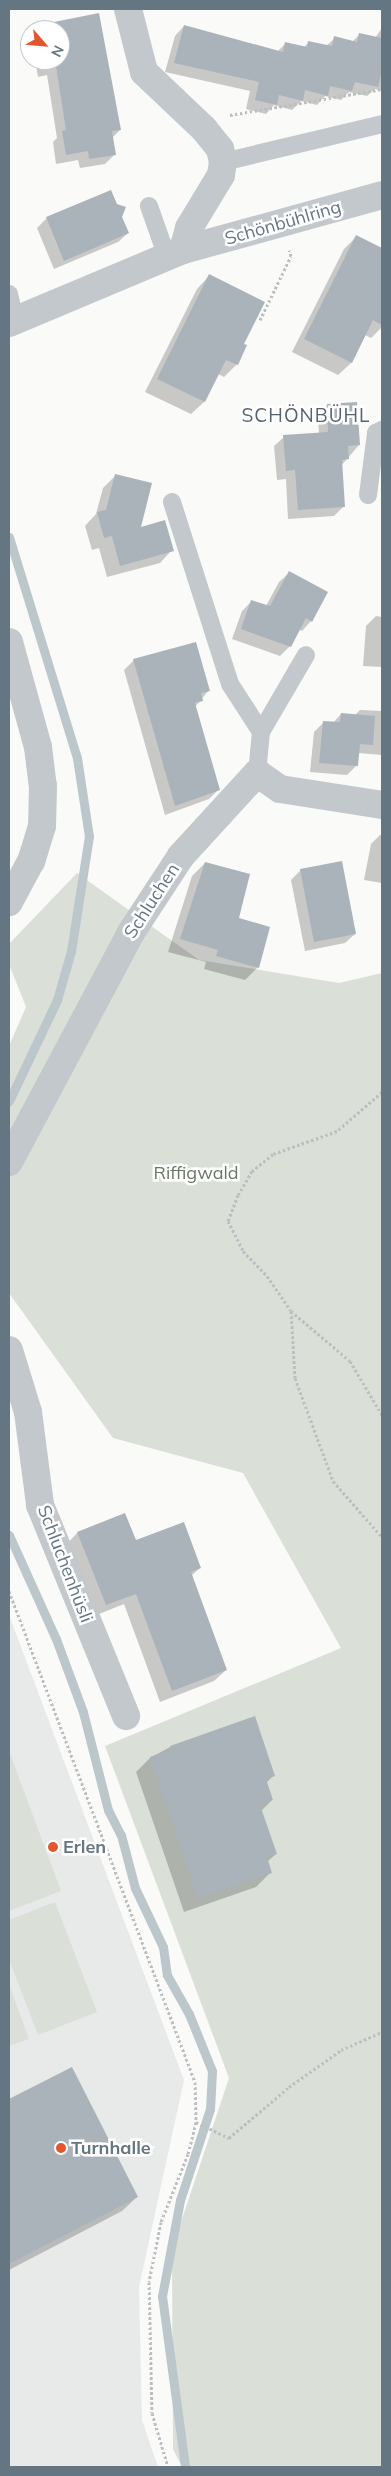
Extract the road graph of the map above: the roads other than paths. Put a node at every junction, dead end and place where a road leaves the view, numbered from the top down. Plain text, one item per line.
1 (128, 9) edge
2 (382, 124) edge
3 (223, 162) junction
4 (382, 195) edge
5 (149, 206) dead end
6 (175, 254) junction
7 (9, 294) edge
8 (12, 322) edge
9 (382, 430) edge
10 (368, 495) dead end
11 (172, 502) dead end
12 (9, 642) edge
13 (306, 654) dead end
14 (261, 732) junction
15 (257, 773) junction
16 (382, 805) edge
17 (9, 902) edge
18 (9, 1162) edge
19 (9, 1350) edge
20 (126, 1716) dead end

1 - 3 street
2 - 3 lane
3 - 6 street
4 - 6 street, Schönbühlring
5 - 6 lane
6 - 8 street, Schönbühlring
7 - 8 lane
9 - 10 lane
11 - 14 lane
12 - 17 street
13 - 14 lane
14 - 15 lane
15 - 16 street
15 - 18 street, Schluchen
19 - 20 street, Schluchenhüsli

